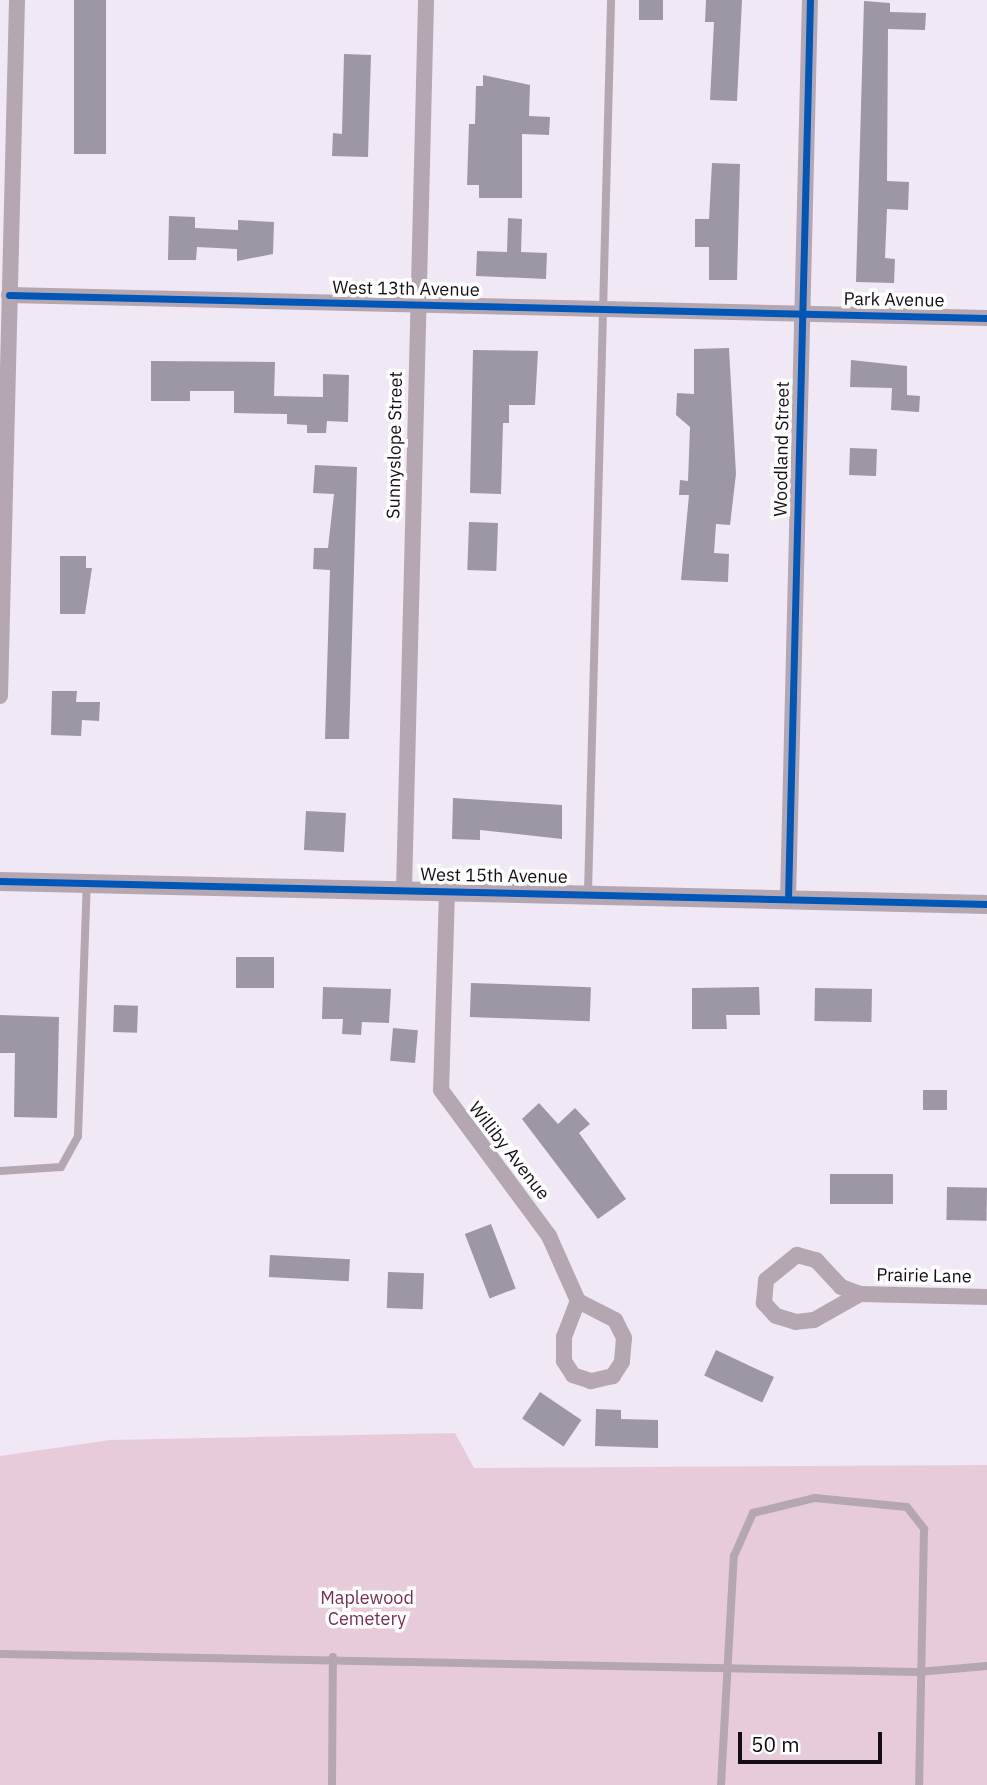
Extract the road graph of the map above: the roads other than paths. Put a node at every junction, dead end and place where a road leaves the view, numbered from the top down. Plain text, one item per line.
1 (17, 0) edge
2 (426, 0) edge
3 (611, 0) edge
4 (810, 0) edge
5 (9, 295) junction
6 (418, 305) junction
7 (601, 309) junction
8 (801, 314) junction
9 (987, 318) edge
10 (0, 696) edge
11 (0, 881) edge
12 (88, 883) junction
13 (404, 890) junction
14 (447, 891) junction
15 (587, 894) junction
16 (788, 899) junction
17 (987, 904) edge
18 (0, 1171) edge
19 (860, 1294) junction
20 (987, 1297) edge
21 (578, 1301) junction
22 (0, 1654) edge
23 (333, 1657) junction
24 (987, 1666) edge
25 (727, 1667) junction
26 (918, 1672) junction
27 (332, 1785) edge
28 (721, 1785) edge
29 (919, 1785) edge

1 - 5 street
2 - 6 street, Sunnyslope Street
3 - 7 lane
4 - 8 street, Woodland Street
5 - 6 street, West 13th Avenue
5 - 10 street
6 - 7 street, West 13th Avenue
6 - 13 street, Sunnyslope Street
7 - 8 street, West 13th Avenue
7 - 15 lane
8 - 9 street, Park Avenue
8 - 16 street, Woodland Street
11 - 12 street, West 15th Avenue
12 - 13 street, West 15th Avenue
12 - 18 lane
13 - 14 street, West 15th Avenue
14 - 15 street, West 15th Avenue
14 - 21 street, Williby Avenue
15 - 16 street, West 15th Avenue
16 - 17 street, West 15th Avenue
19 - 19 street, Prairie Lane
19 - 20 street, Prairie Lane
21 - 21 street
22 - 23 lane
23 - 25 lane
23 - 27 lane
24 - 26 lane
25 - 26 lane
25 - 26 lane
25 - 28 lane
26 - 29 lane

